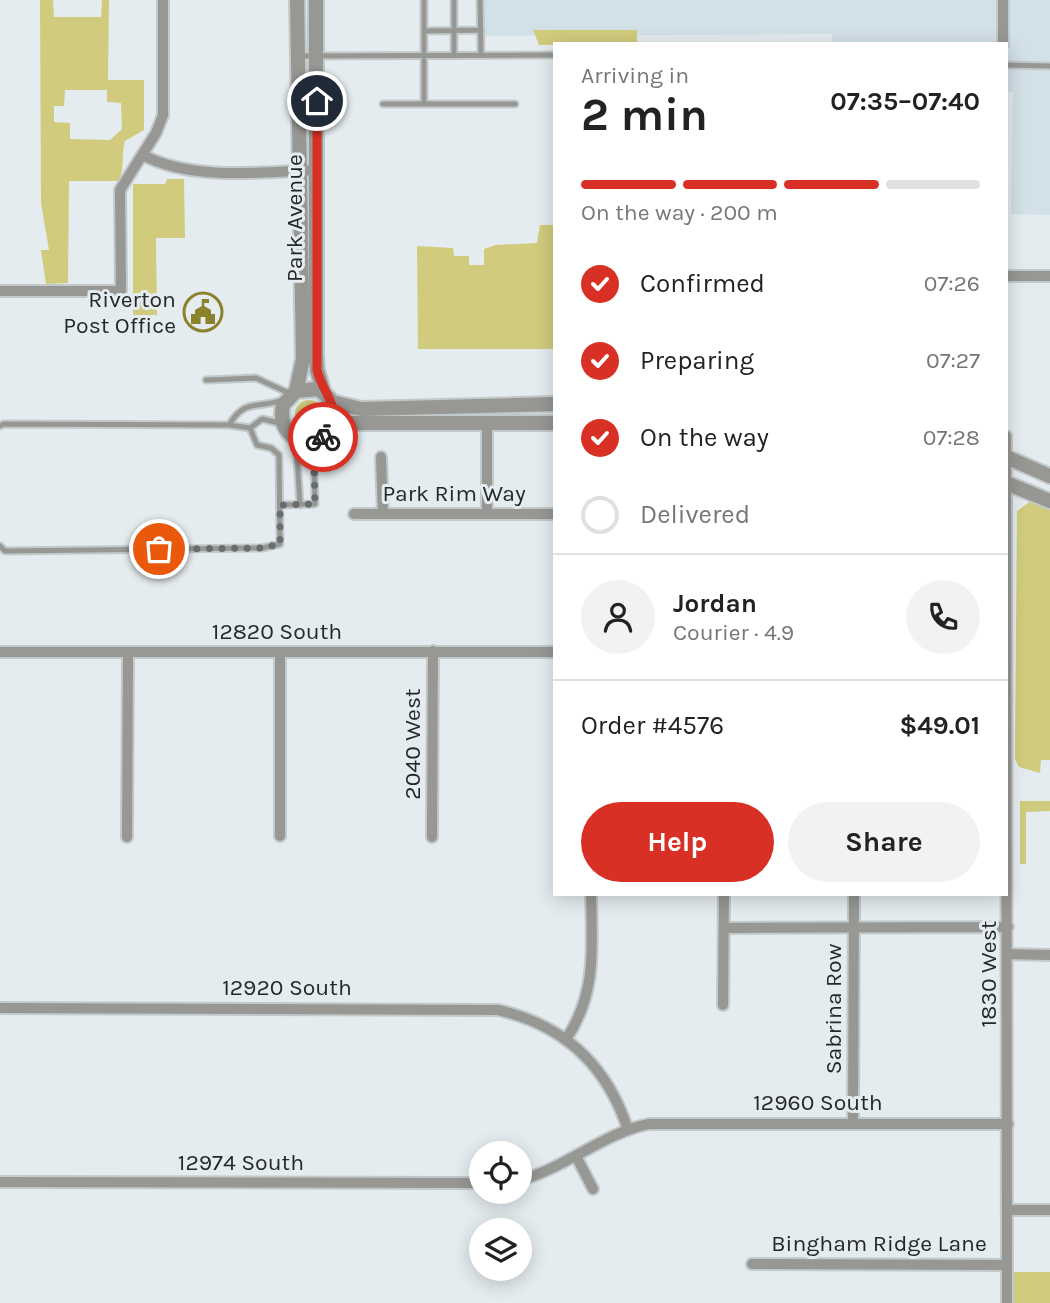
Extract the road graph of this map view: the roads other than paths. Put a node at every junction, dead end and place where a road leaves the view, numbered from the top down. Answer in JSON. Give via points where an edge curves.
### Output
{"nodes":[{"id":1,"x":163,"y":0,"type":"edge"},
{"id":2,"x":297,"y":0,"type":"edge"},
{"id":3,"x":316,"y":0,"type":"edge"},
{"id":4,"x":424,"y":0,"type":"edge"},
{"id":5,"x":454,"y":0,"type":"edge"},
{"id":6,"x":480,"y":0,"type":"edge"},
{"id":7,"x":1003,"y":0,"type":"edge"},
{"id":8,"x":424,"y":30,"type":"junction"},
{"id":9,"x":454,"y":30,"type":"junction"},
{"id":10,"x":481,"y":30,"type":"junction"},
{"id":11,"x":1003,"y":42,"type":"edge"},
{"id":12,"x":317,"y":55,"type":"junction"},
{"id":13,"x":423,"y":55,"type":"junction"},
{"id":14,"x":454,"y":55,"type":"junction"},
{"id":15,"x":481,"y":55,"type":"junction"},
{"id":16,"x":553,"y":55,"type":"edge"},
{"id":17,"x":298,"y":56,"type":"junction"},
{"id":18,"x":1008,"y":65,"type":"edge"},
{"id":19,"x":1050,"y":66,"type":"edge"},
{"id":20,"x":383,"y":104,"type":"dead end"},
{"id":21,"x":424,"y":104,"type":"junction"},
{"id":22,"x":514,"y":104,"type":"dead end"},
{"id":23,"x":143,"y":155,"type":"junction"},
{"id":24,"x":317,"y":170,"type":"junction"},
{"id":25,"x":300,"y":171,"type":"junction"},
{"id":26,"x":1008,"y":276,"type":"edge"},
{"id":27,"x":1050,"y":276,"type":"edge"},
{"id":28,"x":0,"y":290,"type":"edge"},
{"id":29,"x":206,"y":380,"type":"dead end"},
{"id":30,"x":291,"y":395,"type":"junction"},
{"id":31,"x":328,"y":398,"type":"junction"},
{"id":32,"x":553,"y":404,"type":"edge"},
{"id":33,"x":487,"y":422,"type":"junction"},
{"id":34,"x":553,"y":422,"type":"edge"},
{"id":35,"x":229,"y":425,"type":"junction"},
{"id":36,"x":0,"y":426,"type":"edge"},
{"id":37,"x":284,"y":426,"type":"junction"},
{"id":38,"x":332,"y":427,"type":"junction"},
{"id":39,"x":250,"y":428,"type":"junction"},
{"id":40,"x":295,"y":438,"type":"junction"},
{"id":41,"x":321,"y":439,"type":"junction"},
{"id":42,"x":381,"y":457,"type":"dead end"},
{"id":43,"x":1008,"y":458,"type":"edge"},
{"id":44,"x":1050,"y":476,"type":"edge"},
{"id":45,"x":1008,"y":483,"type":"edge"},
{"id":46,"x":1050,"y":501,"type":"edge"},
{"id":47,"x":280,"y":505,"type":"junction"},
{"id":48,"x":300,"y":505,"type":"junction"},
{"id":49,"x":354,"y":514,"type":"dead end"},
{"id":50,"x":383,"y":514,"type":"junction"},
{"id":51,"x":487,"y":514,"type":"junction"},
{"id":52,"x":553,"y":514,"type":"edge"},
{"id":53,"x":0,"y":546,"type":"edge"},
{"id":54,"x":433,"y":651,"type":"junction"},
{"id":55,"x":0,"y":652,"type":"edge"},
{"id":56,"x":128,"y":652,"type":"junction"},
{"id":57,"x":280,"y":652,"type":"junction"},
{"id":58,"x":553,"y":652,"type":"edge"},
{"id":59,"x":280,"y":836,"type":"dead end"},
{"id":60,"x":127,"y":837,"type":"dead end"},
{"id":61,"x":432,"y":837,"type":"dead end"},
{"id":62,"x":591,"y":896,"type":"edge"},
{"id":63,"x":724,"y":896,"type":"edge"},
{"id":64,"x":854,"y":896,"type":"edge"},
{"id":65,"x":1008,"y":896,"type":"edge"},
{"id":66,"x":854,"y":927,"type":"junction"},
{"id":67,"x":1008,"y":927,"type":"junction"},
{"id":68,"x":724,"y":928,"type":"junction"},
{"id":69,"x":1009,"y":954,"type":"junction"},
{"id":70,"x":1050,"y":955,"type":"edge"},
{"id":71,"x":723,"y":1005,"type":"dead end"},
{"id":72,"x":0,"y":1008,"type":"edge"},
{"id":73,"x":567,"y":1038,"type":"junction"},
{"id":74,"x":853,"y":1123,"type":"junction"},
{"id":75,"x":1008,"y":1124,"type":"junction"},
{"id":76,"x":628,"y":1130,"type":"junction"},
{"id":77,"x":576,"y":1156,"type":"junction"},
{"id":78,"x":532,"y":1175,"type":"edge"},
{"id":79,"x":0,"y":1182,"type":"edge"},
{"id":80,"x":469,"y":1183,"type":"edge"},
{"id":81,"x":593,"y":1189,"type":"dead end"},
{"id":82,"x":1008,"y":1210,"type":"junction"},
{"id":83,"x":1050,"y":1210,"type":"edge"},
{"id":84,"x":752,"y":1264,"type":"dead end"},
{"id":85,"x":1007,"y":1265,"type":"junction"},
{"id":86,"x":1007,"y":1303,"type":"edge"}],
"edges":[{"from":1,"to":23,"type":"street","via":[[163,115]]},
{"from":2,"to":17,"type":"street","name":"Park Avenue"},
{"from":3,"to":12,"type":"street","name":"Park Avenue"},
{"from":4,"to":8,"type":"lane"},
{"from":5,"to":9,"type":"lane"},
{"from":6,"to":10,"type":"lane"},
{"from":7,"to":11,"type":"street"},
{"from":8,"to":9,"type":"lane"},
{"from":8,"to":13,"type":"lane"},
{"from":9,"to":10,"type":"lane"},
{"from":9,"to":14,"type":"lane"},
{"from":10,"to":15,"type":"lane"},
{"from":12,"to":13,"type":"lane"},
{"from":12,"to":17,"type":"lane"},
{"from":12,"to":24,"type":"street","name":"Park Avenue"},
{"from":13,"to":14,"type":"lane"},
{"from":13,"to":21,"type":"lane"},
{"from":14,"to":15,"type":"lane"},
{"from":15,"to":16,"type":"lane"},
{"from":17,"to":25,"type":"street","name":"Park Avenue"},
{"from":18,"to":19,"type":"lane"},
{"from":20,"to":21,"type":"lane"},
{"from":21,"to":22,"type":"lane"},
{"from":23,"to":25,"type":"street","via":[[190,171]]},
{"from":23,"to":28,"type":"street","via":[[120,190],[121,291]]},
{"from":24,"to":25,"type":"street"},
{"from":24,"to":31,"type":"street","name":"Park Avenue","via":[[316,366]]},
{"from":25,"to":30,"type":"street","name":"Park Avenue","via":[[303,359]]},
{"from":26,"to":27,"type":"street"},
{"from":29,"to":30,"type":"lane","via":[[256,378]]},
{"from":30,"to":31,"type":"street","via":[[310,388]]},
{"from":30,"to":35,"type":"lane","via":[[247,406]]},
{"from":30,"to":37,"type":"street","name":"Park Avenue","via":[[282,412]]},
{"from":31,"to":32,"type":"street","via":[[361,409]]},
{"from":31,"to":38,"type":"street","name":"Park Avenue","via":[[335,410]]},
{"from":33,"to":34,"type":"street"},
{"from":33,"to":38,"type":"street","via":[[360,422]]},
{"from":33,"to":51,"type":"street"},
{"from":35,"to":36,"type":"lane"},
{"from":35,"to":39,"type":"lane"},
{"from":37,"to":39,"type":"lane","via":[[262,419]]},
{"from":37,"to":40,"type":"street"},
{"from":38,"to":41,"type":"street"},
{"from":39,"to":47,"type":"lane","via":[[257,445],[279,455]]},
{"from":40,"to":41,"type":"street"},
{"from":40,"to":48,"type":"lane"},
{"from":41,"to":48,"type":"lane","via":[[314,461],[315,504]]},
{"from":42,"to":50,"type":"street"},
{"from":43,"to":44,"type":"street"},
{"from":45,"to":46,"type":"street"},
{"from":47,"to":48,"type":"lane"},
{"from":47,"to":53,"type":"lane","via":[[280,544],[262,548],[5,551]]},
{"from":49,"to":50,"type":"street","name":"Park Rim Way"},
{"from":50,"to":51,"type":"street","name":"Park Rim Way"},
{"from":51,"to":52,"type":"street","name":"Park Rim Way"},
{"from":54,"to":57,"type":"street","name":"12820 South"},
{"from":54,"to":58,"type":"street","name":"12820 South"},
{"from":54,"to":61,"type":"street","name":"2040 West"},
{"from":55,"to":56,"type":"street","name":"12820 South"},
{"from":56,"to":57,"type":"street","name":"12820 South"},
{"from":56,"to":60,"type":"street"},
{"from":57,"to":59,"type":"street"},
{"from":62,"to":73,"type":"street","via":[[590,988]]},
{"from":63,"to":68,"type":"street"},
{"from":64,"to":66,"type":"street","name":"Sabrina Row"},
{"from":65,"to":67,"type":"street","name":"1830 West"},
{"from":66,"to":67,"type":"street"},
{"from":66,"to":68,"type":"street"},
{"from":66,"to":74,"type":"street","name":"Sabrina Row"},
{"from":67,"to":69,"type":"street","name":"1830 West"},
{"from":68,"to":71,"type":"street"},
{"from":69,"to":70,"type":"street"},
{"from":69,"to":75,"type":"street","name":"1830 West"},
{"from":72,"to":73,"type":"street","name":"12920 South","via":[[480,1008],[517,1014]]},
{"from":73,"to":76,"type":"street","name":"12920 South","via":[[610,1085]]},
{"from":74,"to":75,"type":"street","name":"12960 South"},
{"from":74,"to":76,"type":"street","name":"12960 South","via":[[670,1123]]},
{"from":75,"to":82,"type":"street","name":"1830 West"},
{"from":76,"to":77,"type":"street"},
{"from":77,"to":78,"type":"street"},
{"from":77,"to":81,"type":"street"},
{"from":79,"to":80,"type":"street","name":"12974 South"},
{"from":82,"to":83,"type":"street"},
{"from":82,"to":85,"type":"street","name":"1830 West"},
{"from":84,"to":85,"type":"street","name":"Bingham Ridge Lane"},
{"from":85,"to":86,"type":"street","name":"1830 West"}]}
